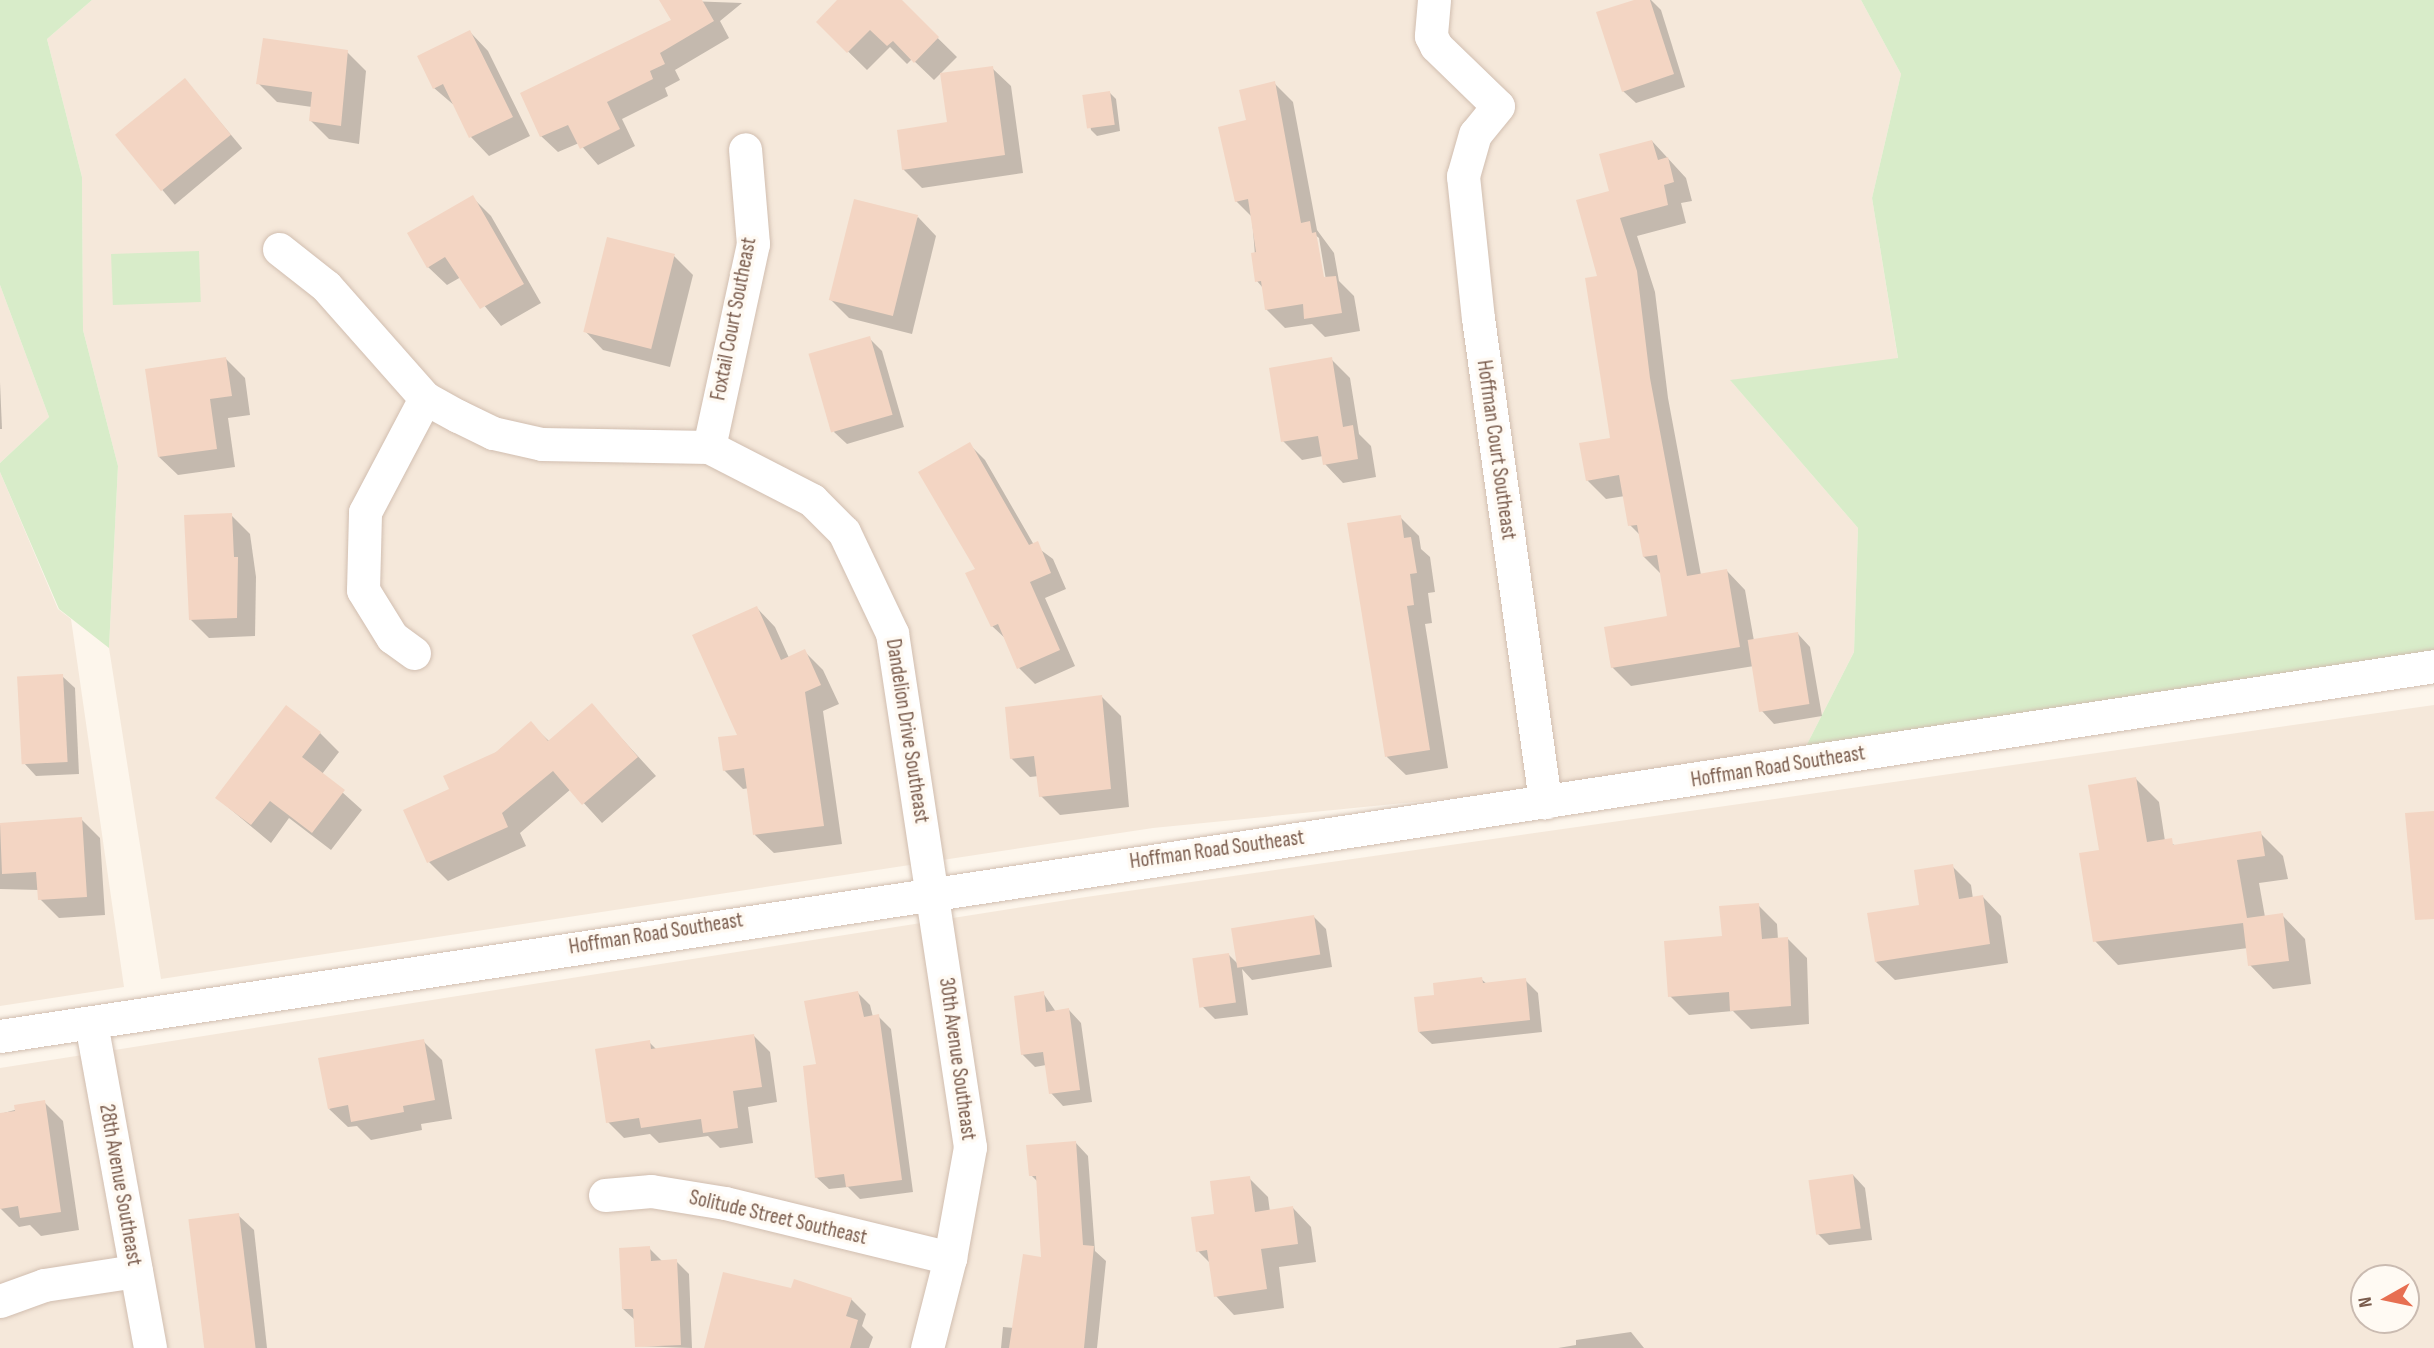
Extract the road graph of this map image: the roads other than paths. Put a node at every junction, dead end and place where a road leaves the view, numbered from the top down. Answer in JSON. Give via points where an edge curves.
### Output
{"nodes":[{"id":1,"x":1434,"y":0,"type":"edge"},
{"id":2,"x":745,"y":149,"type":"dead end"},
{"id":3,"x":279,"y":249,"type":"dead end"},
{"id":4,"x":425,"y":398,"type":"junction"},
{"id":5,"x":709,"y":447,"type":"junction"},
{"id":6,"x":414,"y":653,"type":"dead end"},
{"id":7,"x":2434,"y":666,"type":"edge"},
{"id":8,"x":1545,"y":802,"type":"junction"},
{"id":9,"x":933,"y":891,"type":"junction"},
{"id":10,"x":91,"y":1023,"type":"junction"},
{"id":11,"x":0,"y":1036,"type":"edge"},
{"id":12,"x":605,"y":1195,"type":"dead end"},
{"id":13,"x":950,"y":1258,"type":"junction"},
{"id":14,"x":136,"y":1271,"type":"junction"},
{"id":15,"x":0,"y":1301,"type":"edge"},
{"id":16,"x":150,"y":1348,"type":"edge"},
{"id":17,"x":927,"y":1348,"type":"edge"}],
"edges":[{"from":1,"to":8,"type":"street","name":"Hoffman Court Southeast","via":[[1431,36],[1436,46],[1498,106],[1475,134],[1463,176],[1478,318]]},
{"from":2,"to":5,"type":"street","name":"Foxtail Court Southeast","via":[[753,244]]},
{"from":3,"to":4,"type":"street","name":"Dandelion Drive Southeast","via":[[326,286]]},
{"from":4,"to":5,"type":"street","name":"Dandelion Drive Southeast","via":[[494,433],[542,444]]},
{"from":4,"to":6,"type":"street","via":[[365,512],[363,590],[392,636]]},
{"from":5,"to":9,"type":"street","name":"Dandelion Drive Southeast","via":[[812,499],[844,532],[864,567],[892,633]]},
{"from":7,"to":8,"type":"street","name":"Hoffman Road Southeast"},
{"from":8,"to":9,"type":"street","name":"Hoffman Road Southeast"},
{"from":9,"to":10,"type":"street","name":"Hoffman Road Southeast"},
{"from":9,"to":13,"type":"street","name":"30th Avenue Southeast","via":[[970,1147]]},
{"from":10,"to":11,"type":"street","name":"Hoffman Road Southeast"},
{"from":10,"to":14,"type":"street","name":"28th Avenue Southeast"},
{"from":12,"to":13,"type":"street","name":"Solitude Street Southeast","via":[[650,1191],[724,1203]]},
{"from":13,"to":17,"type":"street","name":"30th Avenue Southeast"},
{"from":14,"to":15,"type":"street","via":[[44,1284]]},
{"from":14,"to":16,"type":"street","name":"28th Avenue Southeast"}]}
